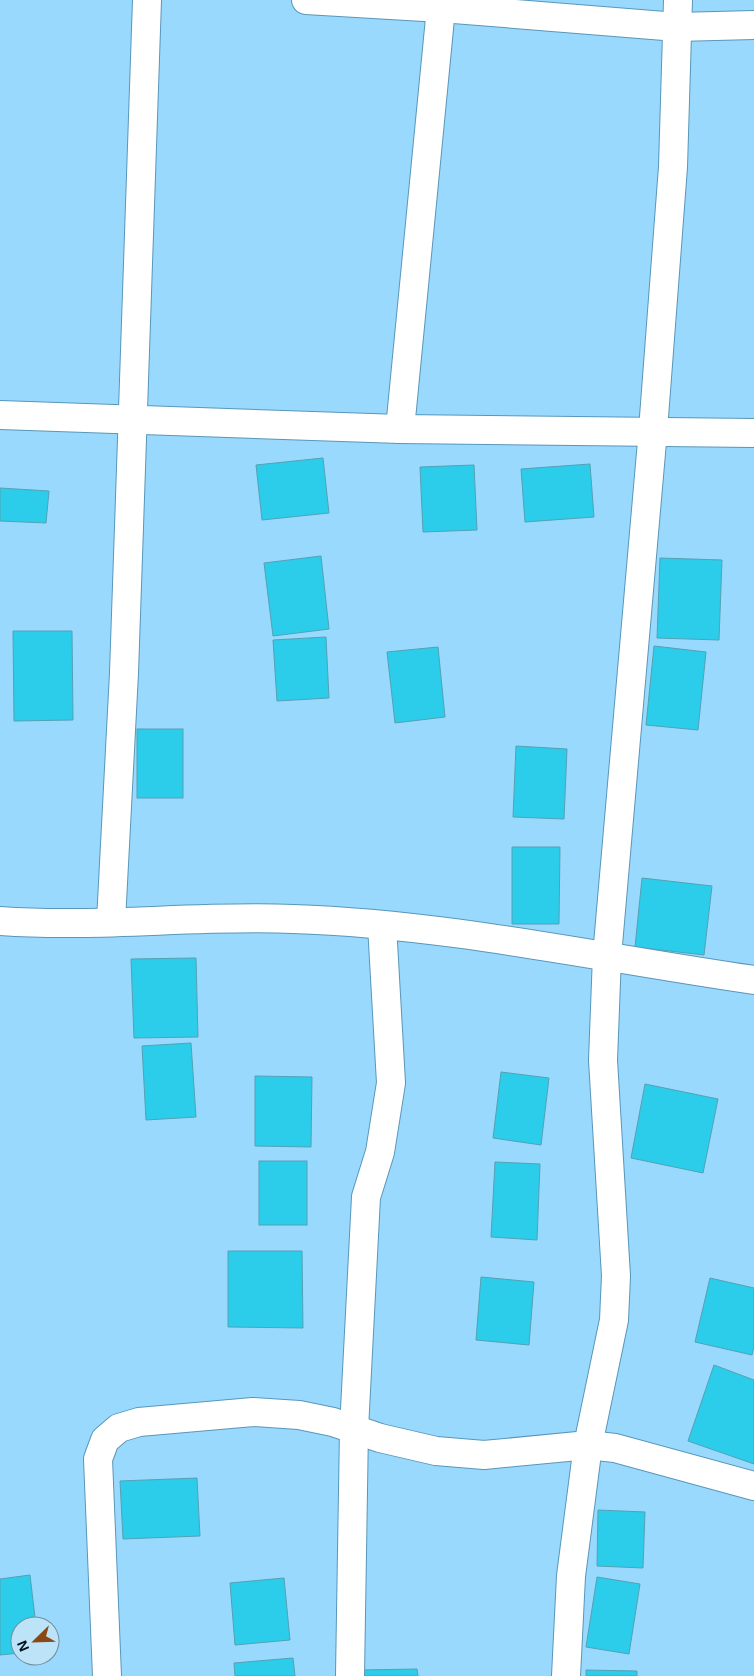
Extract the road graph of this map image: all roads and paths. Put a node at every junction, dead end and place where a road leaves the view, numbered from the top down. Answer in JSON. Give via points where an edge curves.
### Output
{"nodes":[{"id":1,"x":147,"y":0,"type":"edge"},
{"id":2,"x":306,"y":0,"type":"edge"},
{"id":3,"x":678,"y":0,"type":"edge"},
{"id":4,"x":405,"y":3,"type":"edge"},
{"id":5,"x":441,"y":8,"type":"junction"},
{"id":6,"x":754,"y":25,"type":"edge"},
{"id":7,"x":677,"y":27,"type":"junction"},
{"id":8,"x":0,"y":415,"type":"edge"},
{"id":9,"x":132,"y":418,"type":"junction"},
{"id":10,"x":400,"y":429,"type":"junction"},
{"id":11,"x":653,"y":430,"type":"junction"},
{"id":12,"x":754,"y":432,"type":"edge"},
{"id":13,"x":0,"y":921,"type":"edge"},
{"id":14,"x":111,"y":921,"type":"junction"},
{"id":15,"x":382,"y":925,"type":"junction"},
{"id":16,"x":607,"y":956,"type":"junction"},
{"id":17,"x":754,"y":980,"type":"edge"},
{"id":18,"x":354,"y":1428,"type":"junction"},
{"id":19,"x":588,"y":1445,"type":"junction"},
{"id":20,"x":754,"y":1486,"type":"edge"},
{"id":21,"x":107,"y":1676,"type":"edge"},
{"id":22,"x":350,"y":1676,"type":"edge"},
{"id":23,"x":566,"y":1676,"type":"edge"}],
"edges":[{"from":1,"to":9,"type":"street"},
{"from":2,"to":4,"type":"street"},
{"from":3,"to":7,"type":"street"},
{"from":4,"to":5,"type":"street"},
{"from":5,"to":7,"type":"street"},
{"from":5,"to":10,"type":"street"},
{"from":6,"to":7,"type":"street"},
{"from":7,"to":11,"type":"street","via":[[672,167]]},
{"from":8,"to":9,"type":"street"},
{"from":9,"to":10,"type":"street"},
{"from":9,"to":14,"type":"street","via":[[124,673]]},
{"from":10,"to":11,"type":"street"},
{"from":11,"to":12,"type":"street"},
{"from":11,"to":16,"type":"street"},
{"from":13,"to":14,"type":"street"},
{"from":14,"to":15,"type":"street","via":[[293,919]]},
{"from":15,"to":16,"type":"street"},
{"from":15,"to":18,"type":"street","via":[[392,1083],[380,1152],[366,1197]]},
{"from":16,"to":17,"type":"street"},
{"from":16,"to":19,"type":"street","via":[[603,1060],[616,1276],[614,1320]]},
{"from":18,"to":19,"type":"street","via":[[380,1438],[436,1451],[484,1456]]},
{"from":18,"to":21,"type":"street","via":[[299,1415],[253,1412],[139,1422],[119,1428],[105,1440],[98,1459],[97,1481]]},
{"from":18,"to":22,"type":"street"},
{"from":19,"to":20,"type":"street","via":[[615,1448]]},
{"from":19,"to":23,"type":"street","via":[[571,1576]]}]}
